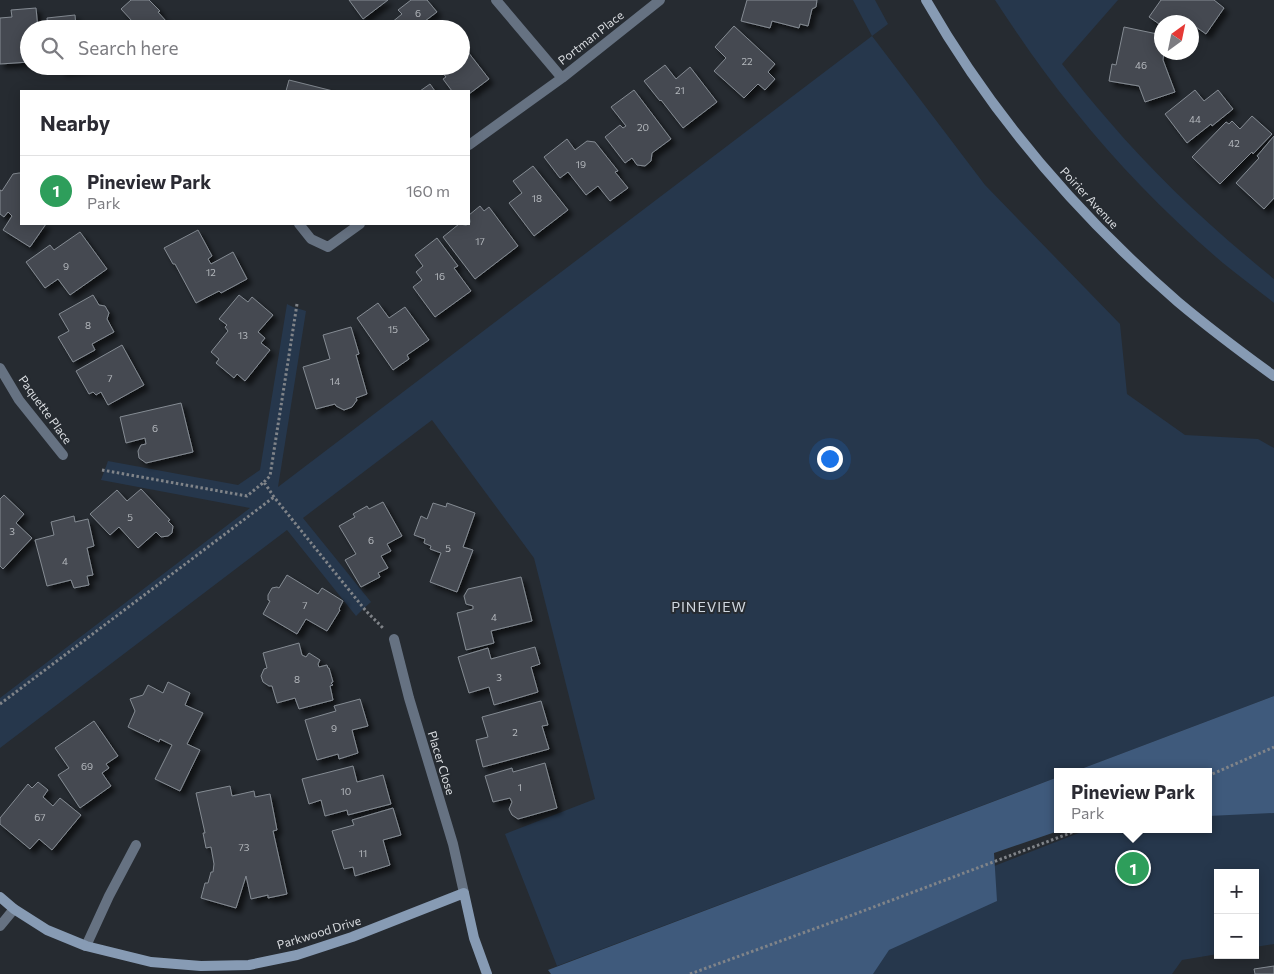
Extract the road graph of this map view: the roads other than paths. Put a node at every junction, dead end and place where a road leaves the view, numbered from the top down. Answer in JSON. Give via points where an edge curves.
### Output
{"nodes":[{"id":1,"x":496,"y":0,"type":"edge"},
{"id":2,"x":660,"y":0,"type":"edge"},
{"id":3,"x":926,"y":0,"type":"edge"},
{"id":4,"x":562,"y":78,"type":"junction"},
{"id":5,"x":470,"y":144,"type":"edge"},
{"id":6,"x":300,"y":225,"type":"edge"},
{"id":7,"x":359,"y":225,"type":"edge"},
{"id":8,"x":0,"y":368,"type":"edge"},
{"id":9,"x":1274,"y":376,"type":"edge"},
{"id":10,"x":3,"y":381,"type":"edge"},
{"id":11,"x":63,"y":455,"type":"dead end"},
{"id":12,"x":394,"y":639,"type":"road end"},
{"id":13,"x":136,"y":845,"type":"dead end"},
{"id":14,"x":464,"y":893,"type":"junction"},
{"id":15,"x":0,"y":897,"type":"edge"},
{"id":16,"x":14,"y":909,"type":"junction"},
{"id":17,"x":0,"y":926,"type":"edge"},
{"id":18,"x":86,"y":946,"type":"junction"},
{"id":19,"x":487,"y":974,"type":"edge"}],
"edges":[{"from":1,"to":4,"type":"street","name":"Portman Place"},
{"from":2,"to":4,"type":"street","name":"Portman Place"},
{"from":3,"to":9,"type":"street","name":"Poirier Avenue","via":[[1010,125],[1090,218],[1178,302]]},
{"from":4,"to":5,"type":"street","name":"Portman Place"},
{"from":6,"to":7,"type":"street","via":[[311,239],[328,247]]},
{"from":8,"to":10,"type":"street","name":"Paquette Place"},
{"from":10,"to":11,"type":"street","name":"Paquette Place"},
{"from":12,"to":14,"type":"street","name":"Placer Close"},
{"from":13,"to":18,"type":"street"},
{"from":14,"to":18,"type":"street","name":"Parkwood Drive","via":[[352,937],[297,955],[249,965],[151,962]]},
{"from":14,"to":19,"type":"street","via":[[474,938]]},
{"from":15,"to":16,"type":"street","name":"Parkwood Drive"},
{"from":16,"to":17,"type":"street"},
{"from":16,"to":18,"type":"street","name":"Parkwood Drive","via":[[47,930]]}]}
